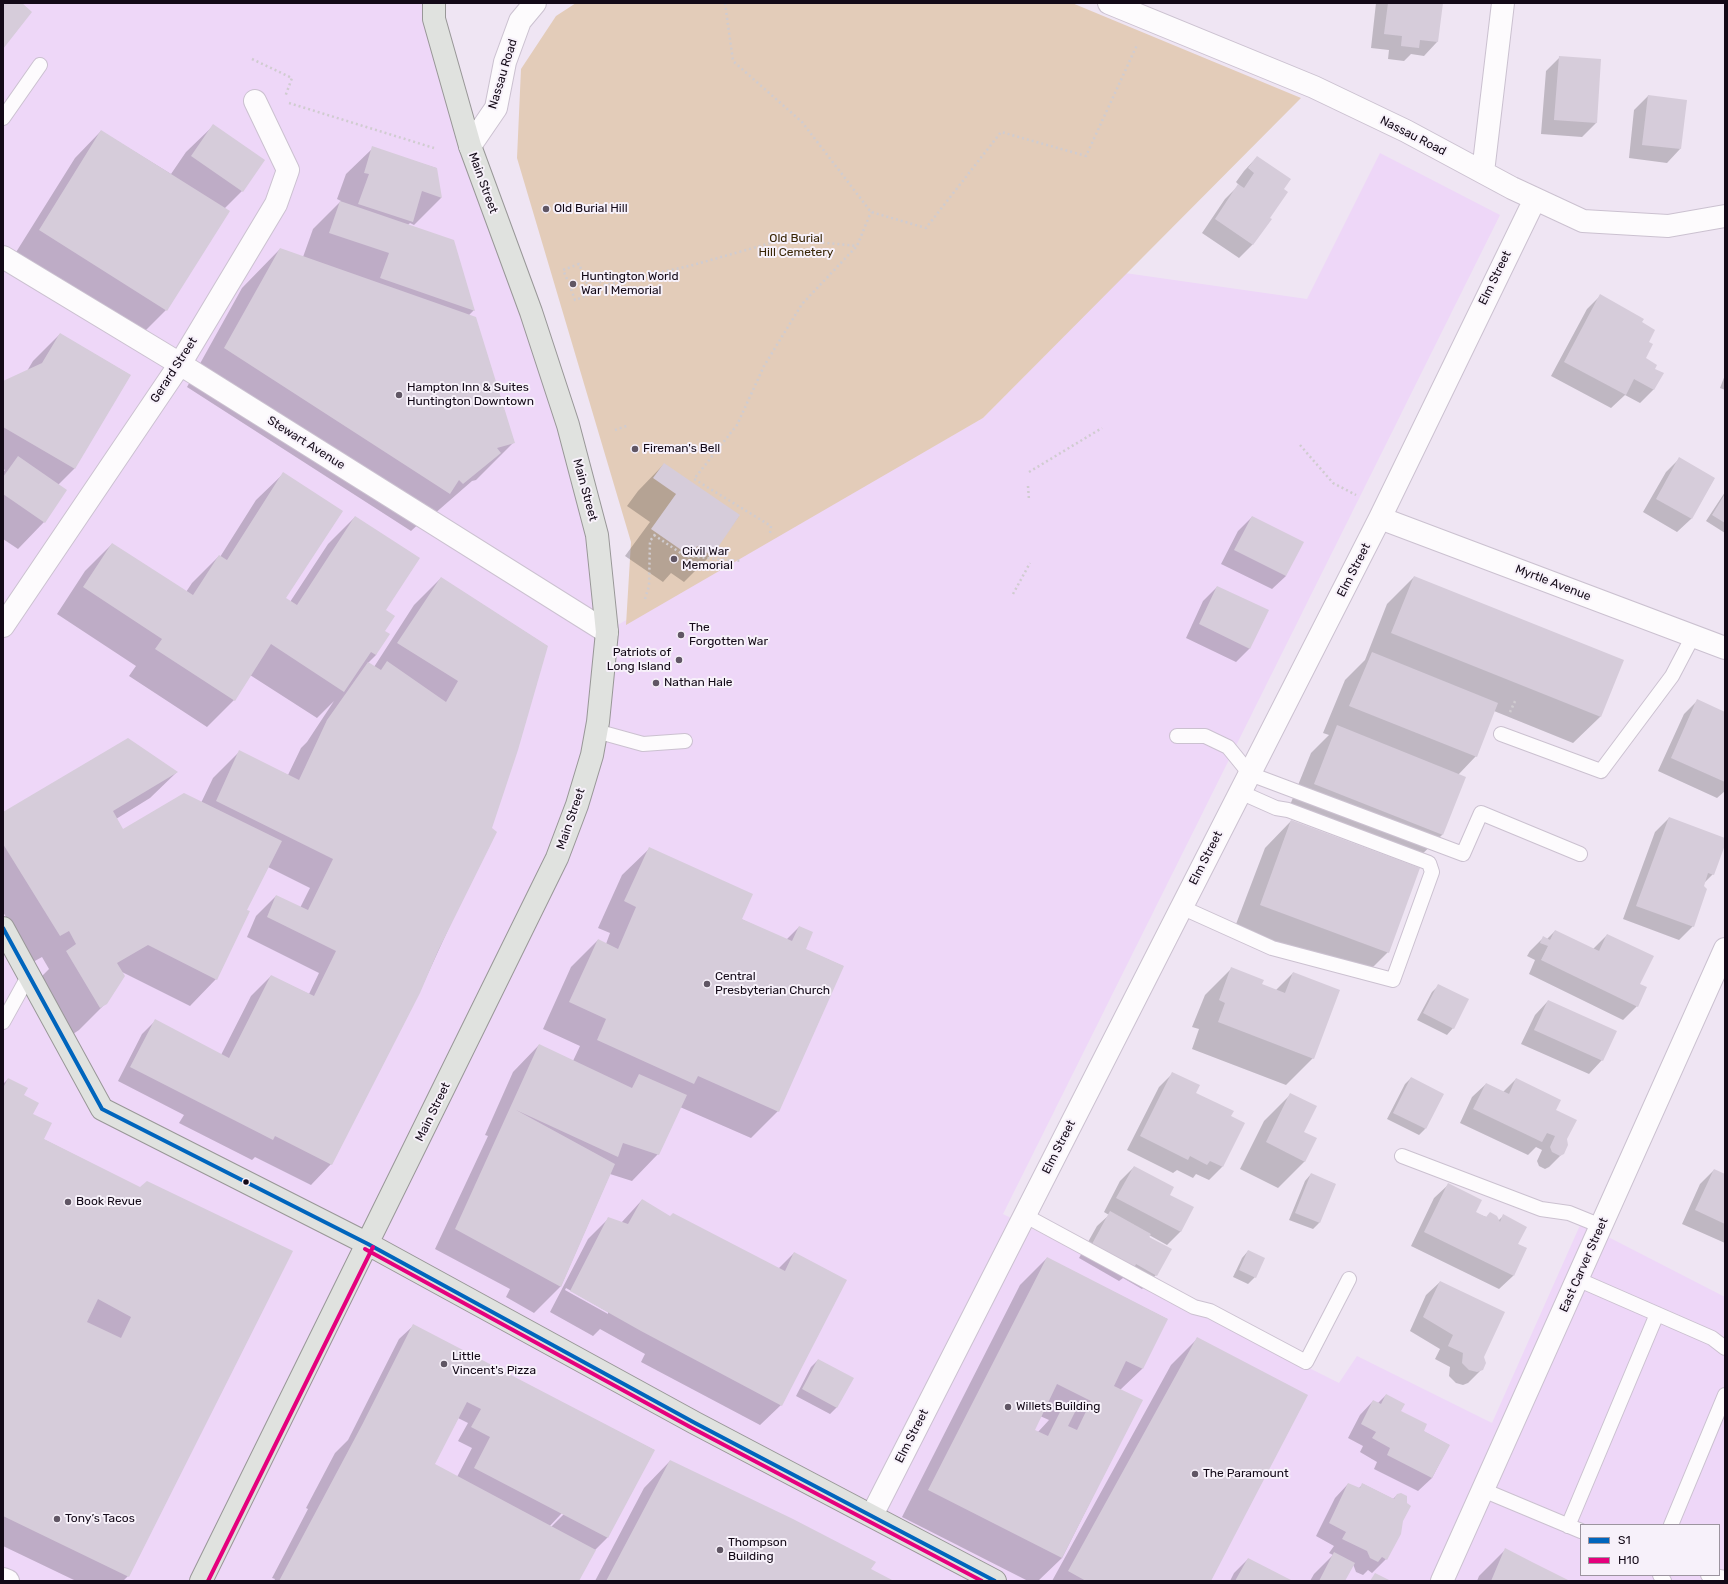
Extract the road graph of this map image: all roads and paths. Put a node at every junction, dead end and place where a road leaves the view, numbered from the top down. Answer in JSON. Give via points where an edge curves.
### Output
{"nodes":[{"id":1,"x":434,"y":3,"type":"edge"},
{"id":2,"x":535,"y":3,"type":"edge"},
{"id":3,"x":725,"y":3,"type":"edge"},
{"id":4,"x":1109,"y":3,"type":"edge"},
{"id":5,"x":1503,"y":3,"type":"edge"},
{"id":6,"x":1134,"y":51,"type":"dead end"},
{"id":7,"x":252,"y":59,"type":"dead end"},
{"id":8,"x":40,"y":65,"type":"dead end"},
{"id":9,"x":255,"y":101,"type":"dead end"},
{"id":10,"x":3,"y":118,"type":"edge"},
{"id":11,"x":470,"y":146,"type":"junction"},
{"id":12,"x":434,"y":148,"type":"dead end"},
{"id":13,"x":1482,"y":172,"type":"junction"},
{"id":14,"x":1535,"y":199,"type":"junction"},
{"id":15,"x":871,"y":212,"type":"junction"},
{"id":16,"x":1725,"y":216,"type":"edge"},
{"id":17,"x":857,"y":246,"type":"junction"},
{"id":18,"x":3,"y":257,"type":"edge"},
{"id":19,"x":585,"y":279,"type":"junction"},
{"id":20,"x":567,"y":280,"type":"dead end"},
{"id":21,"x":571,"y":289,"type":"dead end"},
{"id":22,"x":180,"y":364,"type":"junction"},
{"id":23,"x":629,"y":425,"type":"dead end"},
{"id":24,"x":1102,"y":428,"type":"dead end"},
{"id":25,"x":615,"y":430,"type":"dead end"},
{"id":26,"x":1300,"y":445,"type":"dead end"},
{"id":27,"x":1029,"y":472,"type":"dead end"},
{"id":28,"x":1028,"y":486,"type":"dead end"},
{"id":29,"x":1356,"y":495,"type":"dead end"},
{"id":30,"x":1029,"y":500,"type":"dead end"},
{"id":31,"x":1380,"y":518,"type":"junction"},
{"id":32,"x":770,"y":533,"type":"dead end"},
{"id":33,"x":742,"y":561,"type":"dead end"},
{"id":34,"x":1030,"y":563,"type":"dead end"},
{"id":35,"x":1013,"y":594,"type":"dead end"},
{"id":36,"x":645,"y":599,"type":"dead end"},
{"id":37,"x":3,"y":626,"type":"edge"},
{"id":38,"x":607,"y":632,"type":"junction"},
{"id":39,"x":1693,"y":636,"type":"junction"},
{"id":40,"x":1725,"y":648,"type":"edge"},
{"id":41,"x":596,"y":731,"type":"junction"},
{"id":42,"x":1501,"y":734,"type":"dead end"},
{"id":43,"x":1177,"y":736,"type":"dead end"},
{"id":44,"x":685,"y":741,"type":"dead end"},
{"id":45,"x":1245,"y":783,"type":"junction"},
{"id":46,"x":1580,"y":854,"type":"dead end"},
{"id":47,"x":1181,"y":907,"type":"junction"},
{"id":48,"x":3,"y":928,"type":"edge"},
{"id":49,"x":1725,"y":950,"type":"edge"},
{"id":50,"x":29,"y":975,"type":"junction"},
{"id":51,"x":3,"y":1022,"type":"edge"},
{"id":52,"x":1402,"y":1156,"type":"dead end"},
{"id":53,"x":1024,"y":1215,"type":"junction"},
{"id":54,"x":1601,"y":1226,"type":"junction"},
{"id":55,"x":368,"y":1244,"type":"junction"},
{"id":56,"x":1349,"y":1279,"type":"dead end"},
{"id":57,"x":1577,"y":1279,"type":"junction"},
{"id":58,"x":1657,"y":1314,"type":"junction"},
{"id":59,"x":1725,"y":1348,"type":"edge"},
{"id":60,"x":1725,"y":1395,"type":"edge"},
{"id":61,"x":1483,"y":1490,"type":"junction"},
{"id":62,"x":872,"y":1515,"type":"junction"},
{"id":63,"x":1671,"y":1524,"type":"edge"},
{"id":64,"x":1574,"y":1528,"type":"edge"},
{"id":65,"x":1714,"y":1576,"type":"edge"},
{"id":66,"x":1725,"y":1578,"type":"edge"},
{"id":67,"x":3,"y":1579,"type":"edge"},
{"id":68,"x":8,"y":1581,"type":"edge"},
{"id":69,"x":201,"y":1581,"type":"edge"},
{"id":70,"x":995,"y":1581,"type":"edge"},
{"id":71,"x":1442,"y":1581,"type":"edge"}],
"edges":[{"from":1,"to":11,"type":"main road","name":"Main Street","via":[[434,18]]},
{"from":2,"to":11,"type":"street","name":"Nassau Road","via":[[520,21],[505,62],[496,108]]},
{"from":3,"to":15,"type":"path","via":[[733,61],[802,122]]},
{"from":4,"to":13,"type":"street","name":"Nassau Road","via":[[1314,87]]},
{"from":5,"to":13,"type":"street"},
{"from":6,"to":15,"type":"path","via":[[1086,156],[1001,132],[926,228]]},
{"from":7,"to":12,"type":"path","via":[[292,78],[283,102]]},
{"from":8,"to":10,"type":"lane"},
{"from":9,"to":22,"type":"street","name":"Gerard Street","via":[[288,170],[276,204]]},
{"from":11,"to":38,"type":"main road","name":"Main Street","via":[[531,312],[568,425],[597,535]]},
{"from":13,"to":14,"type":"street","name":"Nassau Road"},
{"from":14,"to":16,"type":"street","name":"Nassau Road","via":[[1583,221],[1668,226]]},
{"from":14,"to":31,"type":"street","name":"Elm Street"},
{"from":15,"to":17,"type":"path"},
{"from":17,"to":19,"type":"path","via":[[785,239],[693,265],[606,285],[592,276]]},
{"from":17,"to":32,"type":"path","via":[[802,304],[764,366],[737,425],[694,479],[771,526]]},
{"from":18,"to":22,"type":"street","name":"Stewart Avenue"},
{"from":19,"to":20,"type":"path","via":[[579,264],[563,270]]},
{"from":19,"to":21,"type":"path","via":[[591,294],[575,300]]},
{"from":22,"to":37,"type":"street","name":"Gerard Street"},
{"from":22,"to":38,"type":"street","name":"Stewart Avenue"},
{"from":23,"to":25,"type":"path"},
{"from":24,"to":27,"type":"path"},
{"from":26,"to":29,"type":"path","via":[[1333,482]]},
{"from":28,"to":30,"type":"path"},
{"from":31,"to":39,"type":"street","name":"Myrtle Avenue"},
{"from":31,"to":45,"type":"street","name":"Elm Street"},
{"from":33,"to":36,"type":"path","via":[[685,556],[655,534],[650,541],[650,586]]},
{"from":34,"to":35,"type":"path"},
{"from":38,"to":41,"type":"main road","name":"Main Street"},
{"from":39,"to":40,"type":"street","name":"Myrtle Avenue"},
{"from":39,"to":42,"type":"lane","via":[[1672,676],[1601,772]]},
{"from":41,"to":44,"type":"lane","via":[[643,744]]},
{"from":41,"to":55,"type":"main road","name":"Main Street","via":[[592,755],[577,806],[558,858]]},
{"from":43,"to":45,"type":"lane","via":[[1205,736],[1228,747]]},
{"from":45,"to":46,"type":"lane","via":[[1463,854],[1481,813]]},
{"from":45,"to":47,"type":"street","name":"Elm Street"},
{"from":45,"to":47,"type":"lane","via":[[1276,808],[1288,810],[1429,863],[1432,872],[1393,980],[1272,948]]},
{"from":47,"to":53,"type":"street","name":"Elm Street"},
{"from":48,"to":50,"type":"main road"},
{"from":49,"to":54,"type":"street","name":"East Carver Street"},
{"from":50,"to":51,"type":"lane"},
{"from":50,"to":55,"type":"main road","via":[[102,1109]]},
{"from":52,"to":54,"type":"lane","via":[[1541,1209],[1569,1212]]},
{"from":53,"to":56,"type":"lane","via":[[1194,1307],[1210,1311],[1306,1362]]},
{"from":53,"to":62,"type":"street","name":"Elm Street"},
{"from":54,"to":57,"type":"street","name":"East Carver Street"},
{"from":55,"to":62,"type":"main road","via":[[695,1423]]},
{"from":55,"to":69,"type":"main road","name":"Main Street"},
{"from":57,"to":58,"type":"lane"},
{"from":57,"to":61,"type":"street","name":"East Carver Street"},
{"from":58,"to":59,"type":"lane","via":[[1712,1338]]},
{"from":58,"to":64,"type":"lane"},
{"from":60,"to":63,"type":"lane"},
{"from":61,"to":64,"type":"lane"},
{"from":61,"to":71,"type":"street","name":"East Carver Street"},
{"from":62,"to":70,"type":"main road"},
{"from":65,"to":66,"type":"lane"},
{"from":67,"to":68,"type":"street"}]}
